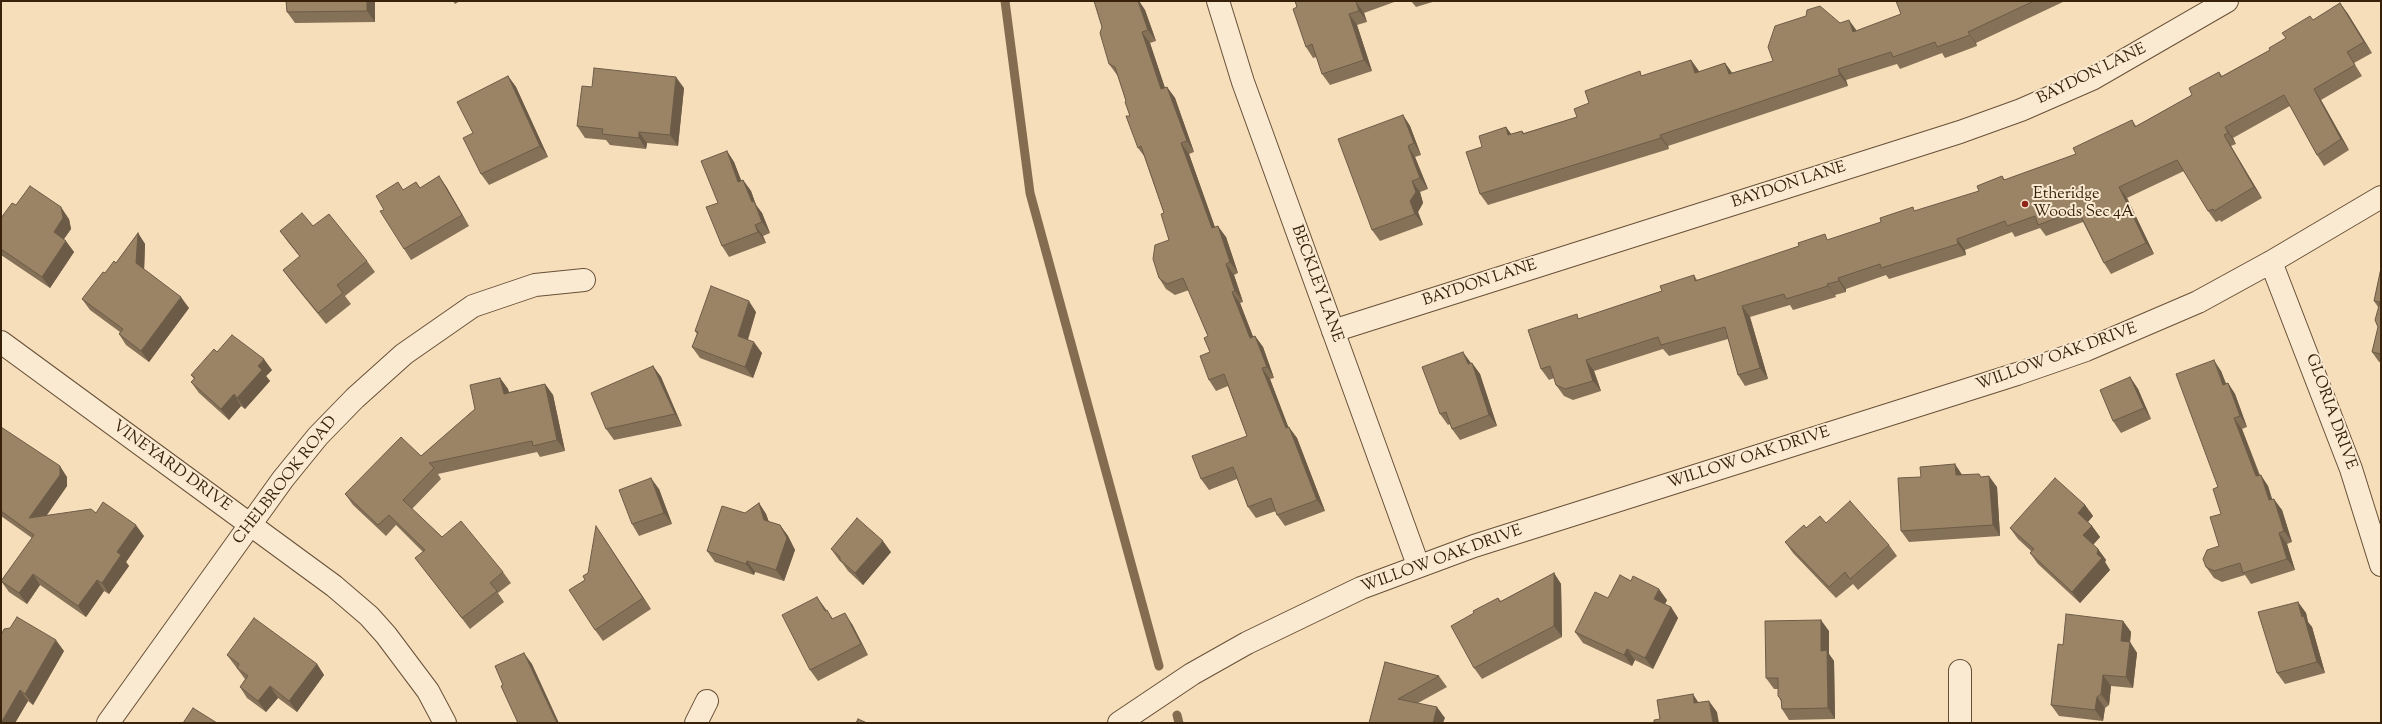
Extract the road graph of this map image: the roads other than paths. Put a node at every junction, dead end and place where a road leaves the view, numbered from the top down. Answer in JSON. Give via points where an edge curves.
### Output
{"nodes":[{"id":1,"x":1218,"y":1,"type":"edge"},
{"id":2,"x":2227,"y":1,"type":"edge"},
{"id":3,"x":2381,"y":197,"type":"edge"},
{"id":4,"x":2271,"y":262,"type":"junction"},
{"id":5,"x":584,"y":280,"type":"dead end"},
{"id":6,"x":1333,"y":331,"type":"junction"},
{"id":7,"x":1,"y":342,"type":"edge"},
{"id":8,"x":250,"y":524,"type":"junction"},
{"id":9,"x":1418,"y":565,"type":"junction"},
{"id":10,"x":2381,"y":565,"type":"edge"},
{"id":11,"x":1960,"y":671,"type":"dead end"},
{"id":12,"x":707,"y":701,"type":"dead end"},
{"id":13,"x":108,"y":723,"type":"edge"},
{"id":14,"x":445,"y":723,"type":"edge"},
{"id":15,"x":696,"y":723,"type":"edge"},
{"id":16,"x":1119,"y":723,"type":"edge"},
{"id":17,"x":1960,"y":723,"type":"edge"}],
"edges":[{"from":1,"to":6,"type":"street","name":"BECKLEY LANE","via":[[1243,82]]},
{"from":2,"to":6,"type":"street","name":"BAYDON LANE","via":[[2092,79],[2021,110],[1960,132]]},
{"from":3,"to":4,"type":"street","name":"WILLOW OAK DRIVE"},
{"from":4,"to":9,"type":"street","name":"WILLOW OAK DRIVE","via":[[2198,302],[2086,350]]},
{"from":4,"to":10,"type":"street","name":"GLORIA DRIVE","via":[[2351,469]]},
{"from":5,"to":8,"type":"street","name":"CHELBROOK ROAD","via":[[535,285],[490,299],[473,306],[404,354],[318,436]]},
{"from":6,"to":9,"type":"street","name":"BECKLEY LANE"},
{"from":7,"to":8,"type":"street","name":"VINEYARD DRIVE"},
{"from":8,"to":13,"type":"street","name":"CHELBROOK ROAD"},
{"from":8,"to":14,"type":"street","name":"VINEYARD DRIVE","via":[[334,586],[369,616],[428,691]]},
{"from":9,"to":16,"type":"street","name":"WILLOW OAK DRIVE","via":[[1360,588],[1247,643],[1192,674]]},
{"from":11,"to":17,"type":"street"},
{"from":12,"to":15,"type":"street"}]}
